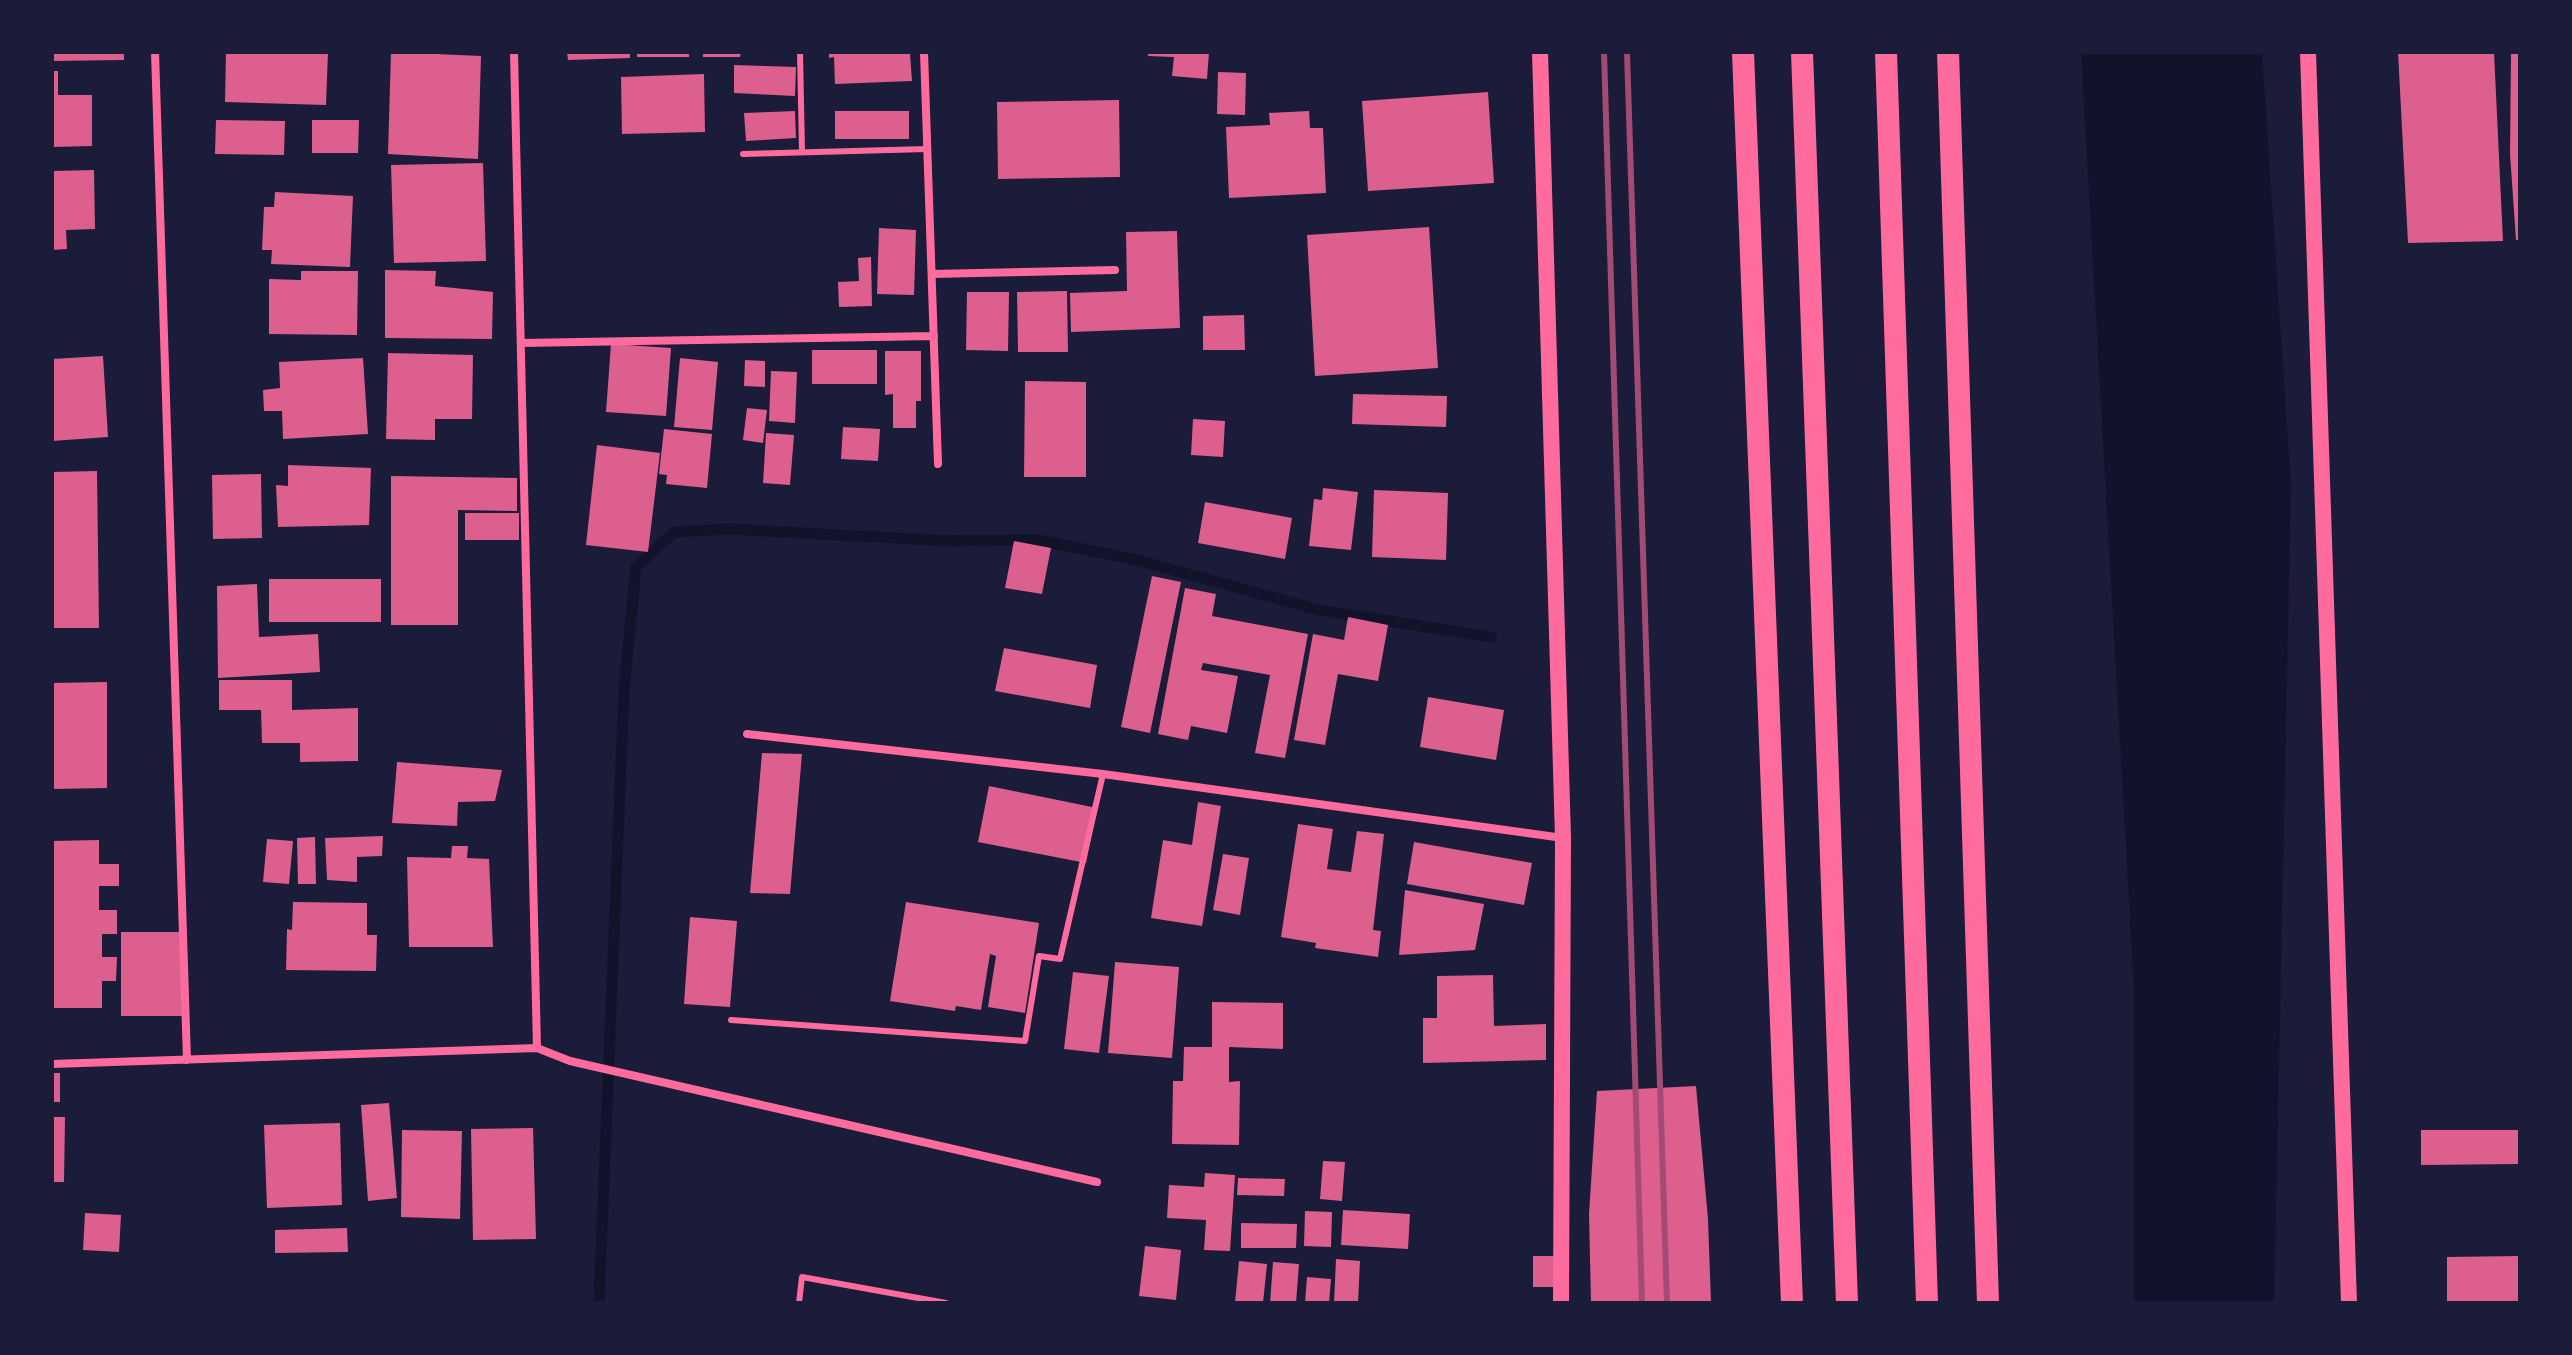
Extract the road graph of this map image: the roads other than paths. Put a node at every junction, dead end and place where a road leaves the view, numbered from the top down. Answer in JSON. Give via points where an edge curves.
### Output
{"nodes":[{"id":1,"x":155,"y":52,"type":"edge"},
{"id":2,"x":514,"y":52,"type":"edge"},
{"id":3,"x":800,"y":52,"type":"edge"},
{"id":4,"x":924,"y":52,"type":"edge"},
{"id":5,"x":1540,"y":52,"type":"edge"},
{"id":6,"x":1743,"y":52,"type":"edge"},
{"id":7,"x":1802,"y":52,"type":"edge"},
{"id":8,"x":1886,"y":52,"type":"edge"},
{"id":9,"x":1948,"y":52,"type":"edge"},
{"id":10,"x":2308,"y":52,"type":"edge"},
{"id":11,"x":927,"y":149,"type":"junction"},
{"id":12,"x":802,"y":152,"type":"junction"},
{"id":13,"x":743,"y":154,"type":"dead end"},
{"id":14,"x":1115,"y":270,"type":"dead end"},
{"id":15,"x":932,"y":274,"type":"junction"},
{"id":16,"x":934,"y":336,"type":"junction"},
{"id":17,"x":521,"y":343,"type":"junction"},
{"id":18,"x":938,"y":464,"type":"dead end"},
{"id":19,"x":747,"y":734,"type":"dead end"},
{"id":20,"x":1103,"y":774,"type":"junction"},
{"id":21,"x":1563,"y":838,"type":"junction"},
{"id":22,"x":731,"y":1020,"type":"dead end"},
{"id":23,"x":537,"y":1048,"type":"junction"},
{"id":24,"x":187,"y":1060,"type":"junction"},
{"id":25,"x":52,"y":1064,"type":"edge"},
{"id":26,"x":1097,"y":1182,"type":"dead end"},
{"id":27,"x":799,"y":1303,"type":"edge"},
{"id":28,"x":946,"y":1303,"type":"edge"},
{"id":29,"x":1561,"y":1303,"type":"edge"},
{"id":30,"x":1792,"y":1303,"type":"edge"},
{"id":31,"x":1847,"y":1303,"type":"edge"},
{"id":32,"x":1927,"y":1303,"type":"edge"},
{"id":33,"x":1988,"y":1303,"type":"edge"},
{"id":34,"x":2349,"y":1303,"type":"edge"}],
"edges":[{"from":1,"to":24,"type":"street"},
{"from":2,"to":17,"type":"street"},
{"from":3,"to":12,"type":"lane"},
{"from":4,"to":11,"type":"street"},
{"from":5,"to":21,"type":"main road"},
{"from":6,"to":30,"type":"highway"},
{"from":7,"to":31,"type":"highway"},
{"from":8,"to":32,"type":"highway"},
{"from":9,"to":33,"type":"highway"},
{"from":10,"to":34,"type":"main road"},
{"from":11,"to":12,"type":"lane"},
{"from":11,"to":15,"type":"street"},
{"from":12,"to":13,"type":"lane"},
{"from":14,"to":15,"type":"street"},
{"from":15,"to":16,"type":"street"},
{"from":16,"to":17,"type":"street"},
{"from":16,"to":18,"type":"street"},
{"from":17,"to":23,"type":"street"},
{"from":19,"to":20,"type":"street"},
{"from":20,"to":21,"type":"street"},
{"from":20,"to":22,"type":"lane","via":[[1060,959],[1039,956],[1025,1041]]},
{"from":21,"to":29,"type":"main road"},
{"from":23,"to":24,"type":"street"},
{"from":23,"to":26,"type":"street","via":[[570,1061]]},
{"from":24,"to":25,"type":"street"},
{"from":27,"to":28,"type":"lane","via":[[802,1277]]}]}
